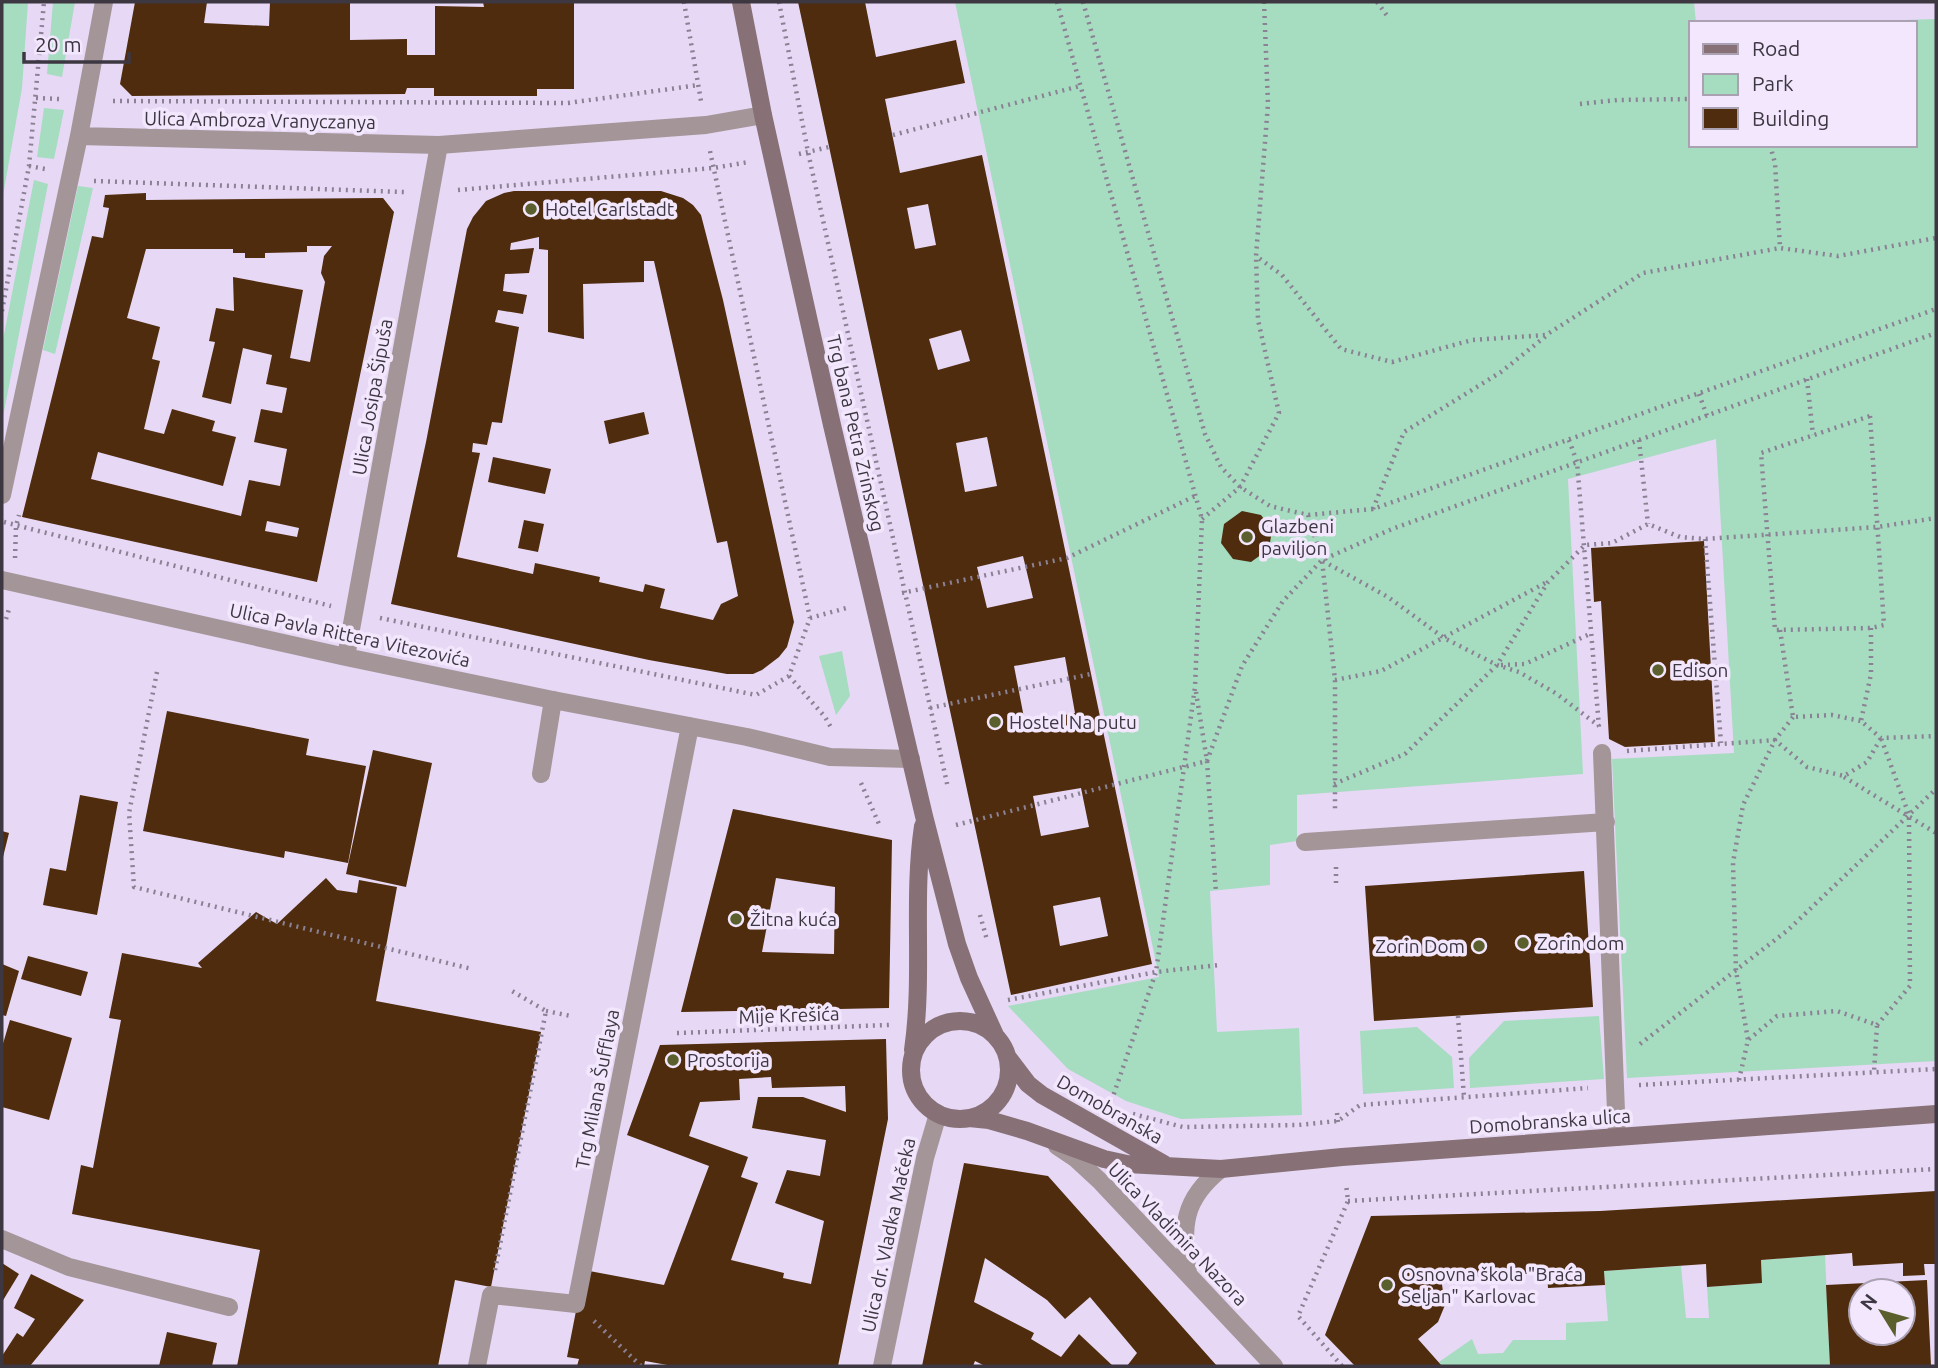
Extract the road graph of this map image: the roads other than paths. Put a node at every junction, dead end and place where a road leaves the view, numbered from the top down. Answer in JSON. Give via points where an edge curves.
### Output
{"nodes":[{"id":1,"x":104,"y":2,"type":"edge"},
{"id":2,"x":741,"y":2,"type":"edge"},
{"id":3,"x":763,"y":115,"type":"junction"},
{"id":4,"x":79,"y":136,"type":"junction"},
{"id":5,"x":439,"y":145,"type":"junction"},
{"id":6,"x":2,"y":495,"type":"edge"},
{"id":7,"x":2,"y":580,"type":"edge"},
{"id":8,"x":346,"y":657,"type":"junction"},
{"id":9,"x":553,"y":700,"type":"junction"},
{"id":10,"x":690,"y":726,"type":"junction"},
{"id":11,"x":1602,"y":753,"type":"road end"},
{"id":12,"x":911,"y":759,"type":"junction"},
{"id":13,"x":541,"y":774,"type":"dead end"},
{"id":14,"x":924,"y":816,"type":"junction"},
{"id":15,"x":1606,"y":822,"type":"junction"},
{"id":16,"x":1305,"y":842,"type":"dead end"},
{"id":17,"x":995,"y":1035,"type":"junction"},
{"id":18,"x":913,"y":1054,"type":"junction"},
{"id":19,"x":1009,"y":1059,"type":"junction"},
{"id":20,"x":938,"y":1114,"type":"junction"},
{"id":21,"x":1936,"y":1114,"type":"edge"},
{"id":22,"x":969,"y":1118,"type":"junction"},
{"id":23,"x":1617,"y":1137,"type":"junction"},
{"id":24,"x":1045,"y":1138,"type":"junction"},
{"id":25,"x":1167,"y":1166,"type":"junction"},
{"id":26,"x":1221,"y":1168,"type":"junction"},
{"id":27,"x":2,"y":1239,"type":"edge"},
{"id":28,"x":1188,"y":1273,"type":"junction"},
{"id":29,"x":229,"y":1307,"type":"dead end"},
{"id":30,"x":477,"y":1366,"type":"edge"},
{"id":31,"x":882,"y":1366,"type":"edge"},
{"id":32,"x":1274,"y":1366,"type":"edge"}],
"edges":[{"from":1,"to":4,"type":"street"},
{"from":2,"to":3,"type":"main road","name":"Trg bana Petra Zrinskog"},
{"from":3,"to":5,"type":"street","via":[[706,125]]},
{"from":3,"to":12,"type":"main road","name":"Trg bana Petra Zrinskog"},
{"from":4,"to":5,"type":"street","name":"Ulica Ambroza Vranyczanya"},
{"from":4,"to":6,"type":"street"},
{"from":5,"to":8,"type":"street","name":"Ulica Josipa Šipuša"},
{"from":7,"to":8,"type":"street","name":"Ulica Pavla Rittera Vitezovića"},
{"from":8,"to":9,"type":"street","name":"Ulica Pavla Rittera Vitezovića"},
{"from":9,"to":10,"type":"street","name":"Ulica Pavla Rittera Vitezovića"},
{"from":9,"to":13,"type":"street"},
{"from":10,"to":12,"type":"street","via":[[830,757]]},
{"from":10,"to":30,"type":"street","name":"Trg Milana Šufflaya","via":[[576,1304],[491,1296]]},
{"from":11,"to":15,"type":"street"},
{"from":12,"to":14,"type":"main road","name":"Trg bana Petra Zrinskog"},
{"from":14,"to":17,"type":"main road","name":"Trg bana Petra Zrinskog","via":[[957,944]]},
{"from":14,"to":18,"type":"main road","name":"Trg bana Petra Zrinskog","via":[[918,858],[918,1018]]},
{"from":15,"to":16,"type":"street"},
{"from":15,"to":23,"type":"street"},
{"from":17,"to":18,"type":"main road","via":[[970,1021],[949,1022],[929,1031]]},
{"from":17,"to":19,"type":"main road"},
{"from":18,"to":20,"type":"main road","via":[[912,1083],[918,1097]]},
{"from":19,"to":22,"type":"main road","via":[[1005,1090],[997,1104]]},
{"from":19,"to":25,"type":"main road","name":"Domobranska","via":[[1042,1096]]},
{"from":20,"to":22,"type":"main road"},
{"from":20,"to":31,"type":"street","name":"Ulica dr. Vladka Mačeka"},
{"from":21,"to":23,"type":"main road","name":"Domobranska ulica"},
{"from":22,"to":24,"type":"main road","name":"Domobranska"},
{"from":23,"to":26,"type":"main road","name":"Domobranska ulica"},
{"from":24,"to":25,"type":"main road","name":"Domobranska","via":[[1104,1159]]},
{"from":24,"to":28,"type":"street","name":"Ulica Vladimira Nazora","via":[[1101,1182]]},
{"from":25,"to":26,"type":"main road","name":"Domobranska ulica"},
{"from":26,"to":28,"type":"street","via":[[1194,1198],[1187,1217],[1183,1239]]},
{"from":27,"to":29,"type":"street","via":[[69,1267]]},
{"from":28,"to":32,"type":"street","name":"Ulica Vladimira Nazora"}]}
